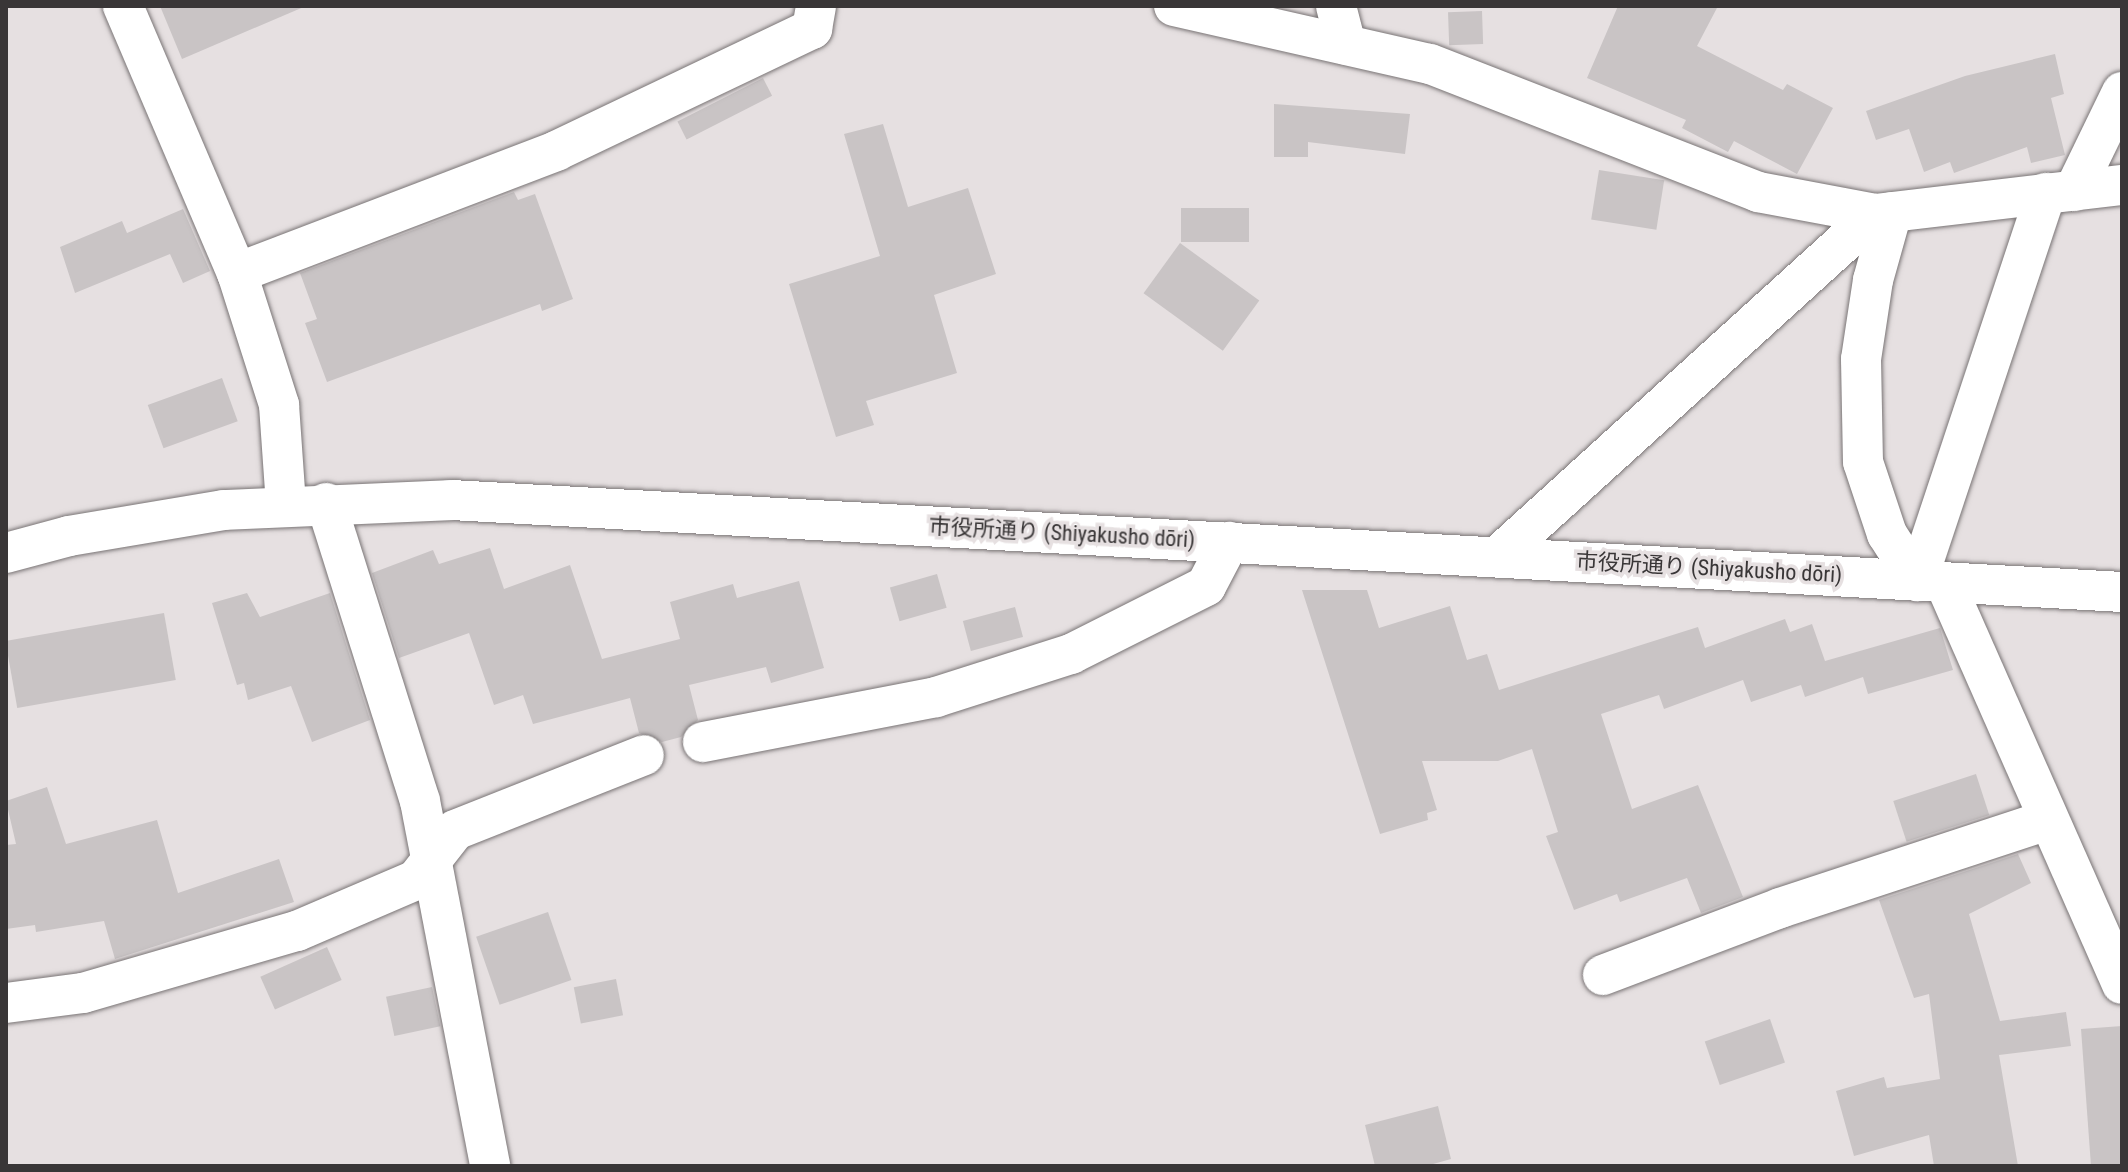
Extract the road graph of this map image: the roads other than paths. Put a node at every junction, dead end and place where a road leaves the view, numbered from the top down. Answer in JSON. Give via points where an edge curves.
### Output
{"nodes":[{"id":1,"x":123,"y":6,"type":"edge"},
{"id":2,"x":816,"y":6,"type":"edge"},
{"id":3,"x":1174,"y":6,"type":"edge"},
{"id":4,"x":1336,"y":6,"type":"edge"},
{"id":5,"x":1346,"y":45,"type":"junction"},
{"id":6,"x":2122,"y":92,"type":"edge"},
{"id":7,"x":2122,"y":185,"type":"edge"},
{"id":8,"x":2060,"y":192,"type":"junction"},
{"id":9,"x":1884,"y":213,"type":"junction"},
{"id":10,"x":237,"y":273,"type":"junction"},
{"id":11,"x":326,"y":503,"type":"junction"},
{"id":12,"x":286,"y":505,"type":"junction"},
{"id":13,"x":1229,"y":542,"type":"junction"},
{"id":14,"x":6,"y":553,"type":"edge"},
{"id":15,"x":1498,"y":556,"type":"junction"},
{"id":16,"x":1931,"y":582,"type":"junction"},
{"id":17,"x":2122,"y":592,"type":"edge"},
{"id":18,"x":703,"y":742,"type":"dead end"},
{"id":19,"x":644,"y":755,"type":"dead end"},
{"id":20,"x":2047,"y":820,"type":"junction"},
{"id":21,"x":433,"y":858,"type":"junction"},
{"id":22,"x":1603,"y":975,"type":"dead end"},
{"id":23,"x":2122,"y":984,"type":"edge"},
{"id":24,"x":6,"y":1003,"type":"edge"},
{"id":25,"x":490,"y":1166,"type":"edge"}],
"edges":[{"from":1,"to":10,"type":"street"},
{"from":2,"to":10,"type":"street","via":[[812,29],[556,151]]},
{"from":3,"to":5,"type":"street"},
{"from":4,"to":5,"type":"street"},
{"from":5,"to":9,"type":"street","via":[[1430,64],[1758,192]]},
{"from":6,"to":8,"type":"street"},
{"from":7,"to":8,"type":"street"},
{"from":8,"to":9,"type":"street"},
{"from":8,"to":16,"type":"street"},
{"from":9,"to":15,"type":"street"},
{"from":9,"to":16,"type":"street","via":[[1861,359],[1863,462],[1887,534]]},
{"from":10,"to":12,"type":"street","via":[[279,405]]},
{"from":11,"to":12,"type":"street","name":"市役所通り (Shiyakusho dōri)"},
{"from":11,"to":13,"type":"street","name":"市役所通り (Shiyakusho dōri)","via":[[451,500]]},
{"from":11,"to":21,"type":"street","via":[[420,801]]},
{"from":12,"to":14,"type":"street","name":"市役所通り (Shiyakusho dōri)","via":[[173,518]]},
{"from":13,"to":15,"type":"street","name":"市役所通り (Shiyakusho dōri)"},
{"from":13,"to":18,"type":"street","via":[[1206,586],[1071,654],[936,697]]},
{"from":15,"to":16,"type":"street","name":"市役所通り (Shiyakusho dōri)"},
{"from":16,"to":17,"type":"street","name":"市役所通り (Shiyakusho dōri)"},
{"from":16,"to":20,"type":"street"},
{"from":19,"to":21,"type":"street","via":[[455,830]]},
{"from":20,"to":22,"type":"street","via":[[1780,908]]},
{"from":20,"to":23,"type":"street"},
{"from":21,"to":24,"type":"street","via":[[416,880],[297,931],[83,993]]},
{"from":21,"to":25,"type":"street"}]}
